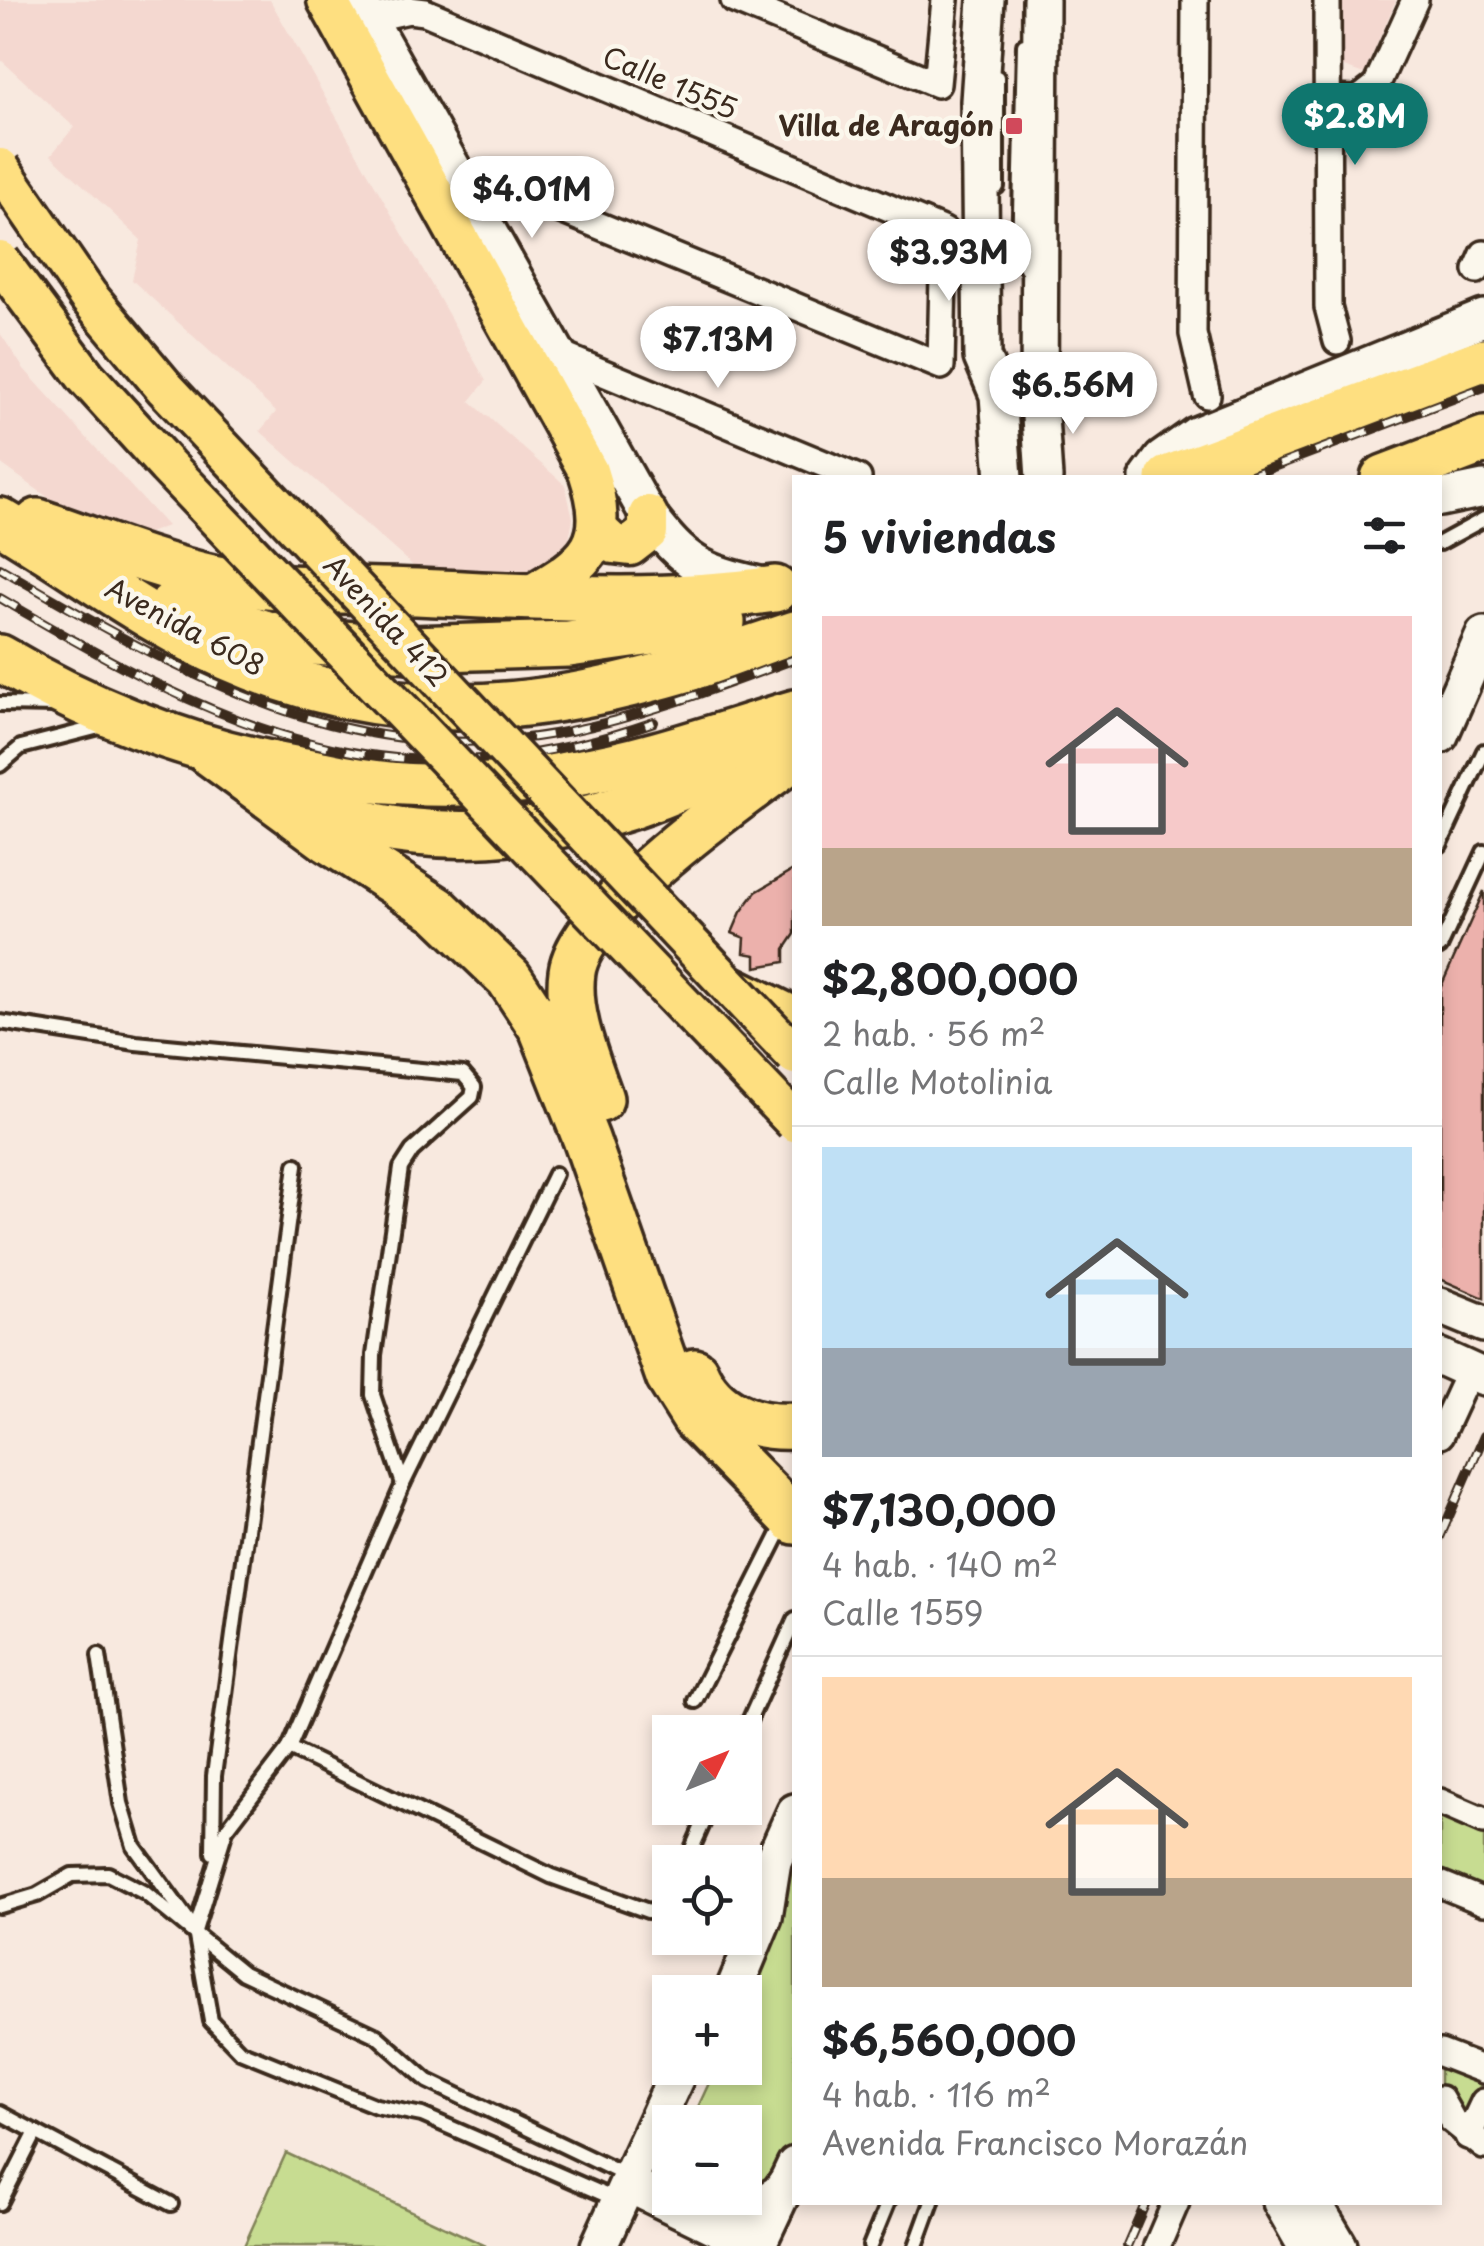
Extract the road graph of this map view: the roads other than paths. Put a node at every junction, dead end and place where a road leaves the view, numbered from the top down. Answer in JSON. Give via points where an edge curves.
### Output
{"nodes":[{"id":1,"x":326,"y":0,"type":"edge"},
{"id":2,"x":734,"y":0,"type":"edge"},
{"id":3,"x":946,"y":0,"type":"edge"},
{"id":4,"x":986,"y":0,"type":"edge"},
{"id":5,"x":995,"y":0,"type":"edge"},
{"id":6,"x":1195,"y":0,"type":"edge"},
{"id":7,"x":1326,"y":0,"type":"edge"},
{"id":8,"x":1415,"y":0,"type":"edge"},
{"id":9,"x":363,"y":10,"type":"edge"},
{"id":10,"x":1032,"y":10,"type":"edge"},
{"id":11,"x":1326,"y":99,"type":"junction"},
{"id":12,"x":0,"y":168,"type":"edge"},
{"id":13,"x":997,"y":194,"type":"dead end"},
{"id":14,"x":470,"y":197,"type":"junction"},
{"id":15,"x":996,"y":213,"type":"dead end"},
{"id":16,"x":0,"y":261,"type":"edge"},
{"id":17,"x":981,"y":272,"type":"junction"},
{"id":18,"x":1484,"y":318,"type":"edge"},
{"id":19,"x":1336,"y":341,"type":"dead end"},
{"id":20,"x":558,"y":354,"type":"junction"},
{"id":21,"x":1484,"y":361,"type":"edge"},
{"id":22,"x":1023,"y":384,"type":"junction"},
{"id":23,"x":1207,"y":395,"type":"dead end"},
{"id":24,"x":1484,"y":440,"type":"edge"},
{"id":25,"x":851,"y":475,"type":"edge"},
{"id":26,"x":1005,"y":475,"type":"edge"},
{"id":27,"x":1043,"y":475,"type":"edge"},
{"id":28,"x":1150,"y":475,"type":"edge"},
{"id":29,"x":1178,"y":475,"type":"edge"},
{"id":30,"x":1392,"y":475,"type":"edge"},
{"id":31,"x":1484,"y":489,"type":"edge"},
{"id":32,"x":1442,"y":498,"type":"edge"},
{"id":33,"x":0,"y":510,"type":"edge"},
{"id":34,"x":648,"y":515,"type":"junction"},
{"id":35,"x":1484,"y":518,"type":"edge"},
{"id":36,"x":0,"y":521,"type":"edge"},
{"id":37,"x":600,"y":532,"type":"junction"},
{"id":38,"x":1442,"y":542,"type":"edge"},
{"id":39,"x":74,"y":565,"type":"junction"},
{"id":40,"x":528,"y":596,"type":"junction"},
{"id":41,"x":791,"y":609,"type":"edge"},
{"id":42,"x":1484,"y":636,"type":"edge"},
{"id":43,"x":0,"y":658,"type":"edge"},
{"id":44,"x":0,"y":704,"type":"edge"},
{"id":45,"x":103,"y":714,"type":"junction"},
{"id":46,"x":792,"y":718,"type":"edge"},
{"id":47,"x":1442,"y":731,"type":"edge"},
{"id":48,"x":208,"y":751,"type":"junction"},
{"id":49,"x":1484,"y":751,"type":"edge"},
{"id":50,"x":792,"y":758,"type":"edge"},
{"id":51,"x":0,"y":764,"type":"edge"},
{"id":52,"x":1442,"y":841,"type":"edge"},
{"id":53,"x":1484,"y":852,"type":"edge"},
{"id":54,"x":1442,"y":944,"type":"edge"},
{"id":55,"x":730,"y":984,"type":"junction"},
{"id":56,"x":792,"y":1015,"type":"edge"},
{"id":57,"x":0,"y":1022,"type":"edge"},
{"id":58,"x":792,"y":1053,"type":"edge"},
{"id":59,"x":792,"y":1119,"type":"edge"},
{"id":60,"x":296,"y":1166,"type":"dead end"},
{"id":61,"x":555,"y":1174,"type":"dead end"},
{"id":62,"x":1442,"y":1307,"type":"edge"},
{"id":63,"x":1484,"y":1324,"type":"edge"},
{"id":64,"x":1465,"y":1368,"type":"edge"},
{"id":65,"x":792,"y":1426,"type":"edge"},
{"id":66,"x":1442,"y":1429,"type":"edge"},
{"id":67,"x":404,"y":1484,"type":"junction"},
{"id":68,"x":792,"y":1518,"type":"edge"},
{"id":69,"x":792,"y":1626,"type":"edge"},
{"id":70,"x":99,"y":1655,"type":"dead end"},
{"id":71,"x":695,"y":1701,"type":"dead end"},
{"id":72,"x":752,"y":1715,"type":"edge"},
{"id":73,"x":289,"y":1748,"type":"junction"},
{"id":74,"x":1442,"y":1803,"type":"edge"},
{"id":75,"x":792,"y":1819,"type":"edge"},
{"id":76,"x":1484,"y":1821,"type":"edge"},
{"id":77,"x":773,"y":1861,"type":"junction"},
{"id":78,"x":213,"y":1866,"type":"junction"},
{"id":79,"x":762,"y":1885,"type":"edge"},
{"id":80,"x":1442,"y":1885,"type":"edge"},
{"id":81,"x":1484,"y":1902,"type":"edge"},
{"id":82,"x":0,"y":1906,"type":"edge"},
{"id":83,"x":652,"y":1910,"type":"edge"},
{"id":84,"x":196,"y":1930,"type":"junction"},
{"id":85,"x":740,"y":1975,"type":"edge"},
{"id":86,"x":1442,"y":2054,"type":"edge"},
{"id":87,"x":1484,"y":2070,"type":"edge"},
{"id":88,"x":672,"y":2085,"type":"edge"},
{"id":89,"x":1442,"y":2101,"type":"edge"},
{"id":90,"x":1484,"y":2102,"type":"edge"},
{"id":91,"x":0,"y":2113,"type":"edge"},
{"id":92,"x":36,"y":2132,"type":"junction"},
{"id":93,"x":1476,"y":2141,"type":"edge"},
{"id":94,"x":792,"y":2172,"type":"edge"},
{"id":95,"x":626,"y":2187,"type":"junction"},
{"id":96,"x":0,"y":2203,"type":"edge"},
{"id":97,"x":762,"y":2203,"type":"edge"},
{"id":98,"x":171,"y":2204,"type":"dead end"},
{"id":99,"x":887,"y":2205,"type":"edge"},
{"id":100,"x":931,"y":2205,"type":"edge"},
{"id":101,"x":1175,"y":2205,"type":"edge"},
{"id":102,"x":1283,"y":2205,"type":"edge"},
{"id":103,"x":1315,"y":2205,"type":"edge"},
{"id":104,"x":598,"y":2246,"type":"edge"},
{"id":105,"x":756,"y":2246,"type":"edge"},
{"id":106,"x":870,"y":2246,"type":"edge"},
{"id":107,"x":916,"y":2246,"type":"edge"},
{"id":108,"x":1158,"y":2246,"type":"edge"},
{"id":109,"x":1306,"y":2246,"type":"edge"},
{"id":110,"x":1338,"y":2246,"type":"edge"}],
"edges":[{"from":1,"to":37,"type":"main road","via":[[588,471]]},
{"from":2,"to":3,"type":"street","via":[[937,84]]},
{"from":4,"to":17,"type":"street","via":[[979,102]]},
{"from":5,"to":13,"type":"lane"},
{"from":6,"to":23,"type":"street","via":[[1193,334]]},
{"from":7,"to":11,"type":"street"},
{"from":8,"to":11,"type":"street","via":[[1376,86],[1358,100]]},
{"from":9,"to":14,"type":"street"},
{"from":9,"to":14,"type":"street","name":"Calle 1555","via":[[425,12],[944,231],[941,366],[510,189]]},
{"from":10,"to":22,"type":"street","via":[[1038,288]]},
{"from":11,"to":19,"type":"street","via":[[1328,307]]},
{"from":12,"to":55,"type":"main road","name":"Avenida 412","bridge":true,"via":[[88,296],[164,388]]},
{"from":14,"to":20,"type":"street"},
{"from":15,"to":17,"type":"lane","via":[[996,251]]},
{"from":16,"to":59,"type":"main road","name":"Avenida 412","bridge":true,"via":[[86,377],[166,466]]},
{"from":17,"to":22,"type":"street","via":[[982,356]]},
{"from":18,"to":28,"type":"street","via":[[1220,424],[1162,460]]},
{"from":20,"to":25,"type":"street"},
{"from":20,"to":34,"type":"street"},
{"from":21,"to":29,"type":"highway"},
{"from":22,"to":26,"type":"street"},
{"from":22,"to":27,"type":"street"},
{"from":24,"to":30,"type":"highway"},
{"from":31,"to":32,"type":"street"},
{"from":33,"to":40,"type":"highway","via":[[214,579]]},
{"from":34,"to":37,"type":"main road","via":[[648,532],[630,546],[613,544]]},
{"from":34,"to":41,"type":"street","via":[[686,560]]},
{"from":35,"to":38,"type":"lane"},
{"from":36,"to":39,"type":"highway","name":"Avenida 608"},
{"from":37,"to":40,"type":"main road","via":[[572,571]]},
{"from":39,"to":41,"type":"highway","via":[[286,640],[411,649],[569,644]]},
{"from":39,"to":41,"type":"highway","name":"Avenida 608","via":[[156,618],[260,669],[348,694],[436,708],[544,703],[667,674]]},
{"from":40,"to":41,"type":"highway","via":[[704,599]]},
{"from":42,"to":47,"type":"street"},
{"from":43,"to":45,"type":"highway"},
{"from":44,"to":45,"type":"lane"},
{"from":45,"to":48,"type":"highway"},
{"from":45,"to":51,"type":"lane","via":[[21,747]]},
{"from":46,"to":48,"type":"highway","via":[[691,782],[616,812],[473,834],[374,824],[311,806]]},
{"from":48,"to":68,"type":"highway","via":[[438,910],[509,978],[542,1028],[669,1377],[696,1420]]},
{"from":49,"to":52,"type":"lane"},
{"from":50,"to":65,"type":"highway","via":[[628,892],[582,944],[572,971],[584,1050],[700,1384],[744,1420]]},
{"from":53,"to":54,"type":"lane"},
{"from":55,"to":56,"type":"main road"},
{"from":55,"to":58,"type":"main road","name":"Avenida 412","bridge":true},
{"from":57,"to":67,"type":"lane","via":[[136,1043],[463,1074],[469,1080],[472,1097],[401,1168],[374,1395]]},
{"from":60,"to":78,"type":"lane","via":[[214,1776]]},
{"from":61,"to":67,"type":"lane"},
{"from":62,"to":63,"type":"street"},
{"from":64,"to":66,"type":"street"},
{"from":67,"to":73,"type":"lane"},
{"from":68,"to":71,"type":"lane"},
{"from":69,"to":72,"type":"lane"},
{"from":70,"to":84,"type":"lane","via":[[134,1846]]},
{"from":73,"to":78,"type":"lane","via":[[226,1830]]},
{"from":73,"to":83,"type":"lane","via":[[551,1876]]},
{"from":74,"to":76,"type":"street"},
{"from":75,"to":77,"type":"street"},
{"from":77,"to":79,"type":"street"},
{"from":77,"to":85,"type":"street","via":[[764,1917]]},
{"from":78,"to":84,"type":"lane"},
{"from":80,"to":81,"type":"street"},
{"from":82,"to":84,"type":"lane","via":[[72,1875],[108,1874]]},
{"from":84,"to":95,"type":"lane","via":[[244,1974],[377,2036],[428,2081]]},
{"from":84,"to":95,"type":"lane","via":[[211,2020],[240,2051],[322,2088],[422,2115]]},
{"from":86,"to":87,"type":"street"},
{"from":88,"to":95,"type":"street"},
{"from":89,"to":93,"type":"street"},
{"from":90,"to":93,"type":"street"},
{"from":91,"to":92,"type":"lane"},
{"from":92,"to":96,"type":"lane"},
{"from":92,"to":98,"type":"lane"},
{"from":94,"to":97,"type":"street","via":[[779,2193]]},
{"from":94,"to":105,"type":"street"},
{"from":95,"to":104,"type":"street"},
{"from":95,"to":105,"type":"street"},
{"from":99,"to":106,"type":"lane"},
{"from":100,"to":107,"type":"lane"},
{"from":101,"to":108,"type":"street"},
{"from":102,"to":109,"type":"street"},
{"from":103,"to":110,"type":"street"}]}
